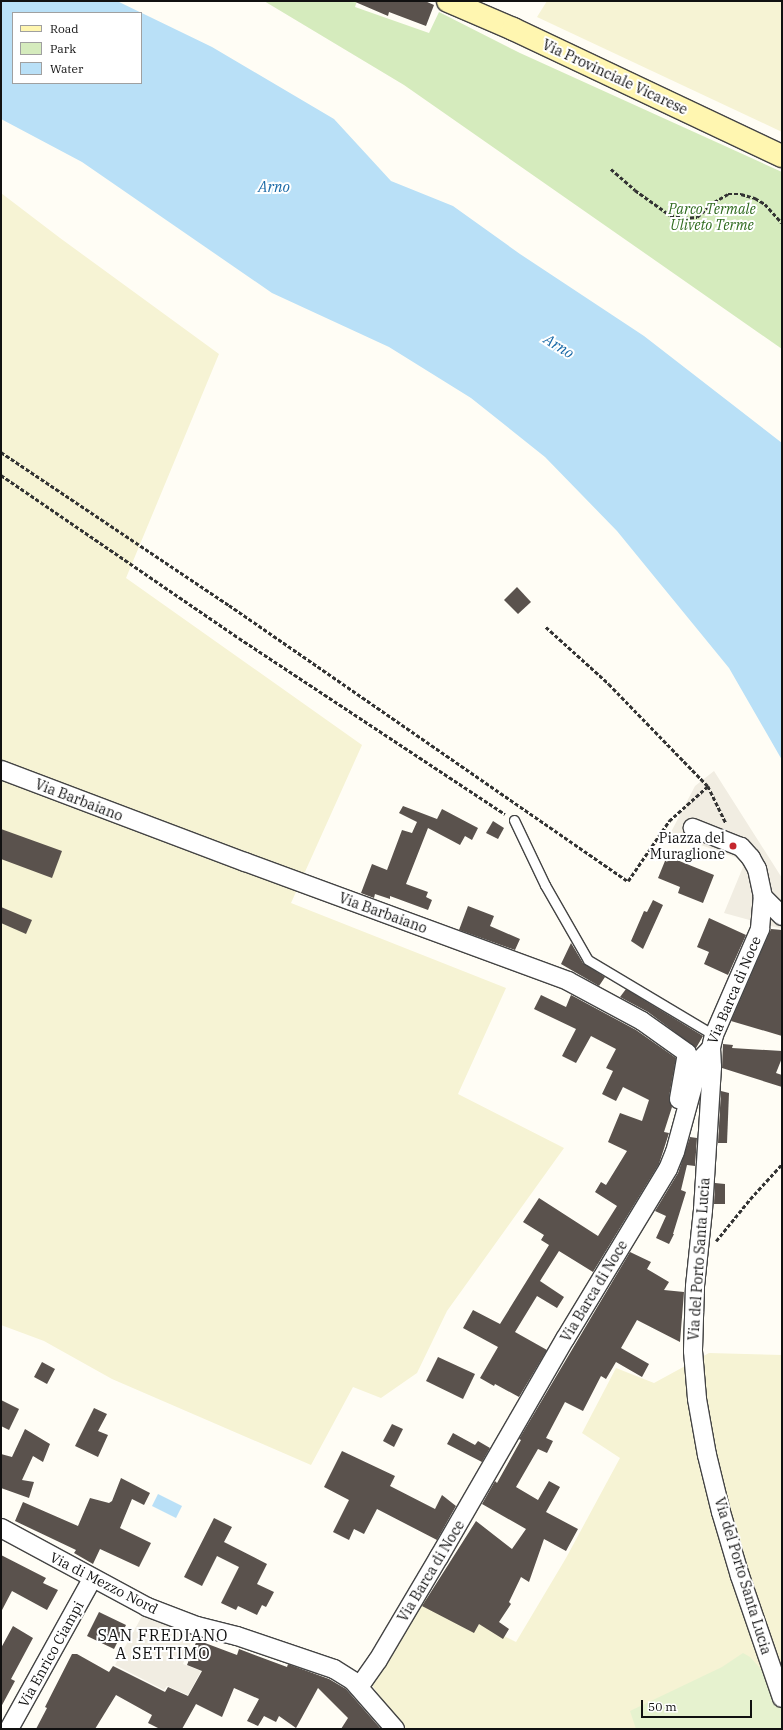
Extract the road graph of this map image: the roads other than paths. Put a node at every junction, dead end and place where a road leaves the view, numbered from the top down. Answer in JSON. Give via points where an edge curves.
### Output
{"nodes":[{"id":1,"x":448,"y":1,"type":"edge"},
{"id":2,"x":782,"y":156,"type":"edge"},
{"id":3,"x":1,"y":770,"type":"edge"},
{"id":4,"x":514,"y":820,"type":"road end"},
{"id":5,"x":693,"y":828,"type":"dead end"},
{"id":6,"x":763,"y":897,"type":"junction"},
{"id":7,"x":782,"y":916,"type":"edge"},
{"id":8,"x":713,"y":1041,"type":"junction"},
{"id":9,"x":682,"y":1124,"type":"junction"},
{"id":10,"x":1,"y":1528,"type":"edge"},
{"id":11,"x":92,"y":1579,"type":"junction"},
{"id":12,"x":359,"y":1687,"type":"junction"},
{"id":13,"x":782,"y":1698,"type":"edge"},
{"id":14,"x":9,"y":1729,"type":"edge"},
{"id":15,"x":395,"y":1729,"type":"edge"}],
"edges":[{"from":1,"to":2,"type":"main road","name":"Via Provinciale Vicarese"},
{"from":3,"to":9,"type":"street","name":"Via Barbaiano","via":[[568,981],[642,1021],[687,1053],[679,1095]]},
{"from":4,"to":8,"type":"lane","via":[[545,884],[588,960]]},
{"from":5,"to":6,"type":"street","via":[[734,842],[741,847],[757,869]]},
{"from":6,"to":7,"type":"street"},
{"from":6,"to":8,"type":"street","name":"Via Barca di Noce","via":[[760,929]]},
{"from":8,"to":9,"type":"street","name":"Via Barca di Noce","via":[[700,1060]]},
{"from":8,"to":13,"type":"street","name":"Via del Porto Santa Lucia","via":[[695,1286],[693,1351],[697,1399],[707,1456],[721,1512]]},
{"from":9,"to":12,"type":"street","name":"Via Barca di Noce","via":[[668,1169],[565,1339],[378,1660]]},
{"from":10,"to":11,"type":"street","name":"Via di Mezzo Nord"},
{"from":11,"to":12,"type":"street","name":"Via di Mezzo Nord","via":[[147,1607],[197,1626],[237,1636],[334,1669]]},
{"from":11,"to":14,"type":"street","name":"Via Enrico Ciampi"},
{"from":12,"to":15,"type":"street","name":"Via di Mezzo Nord"}]}
